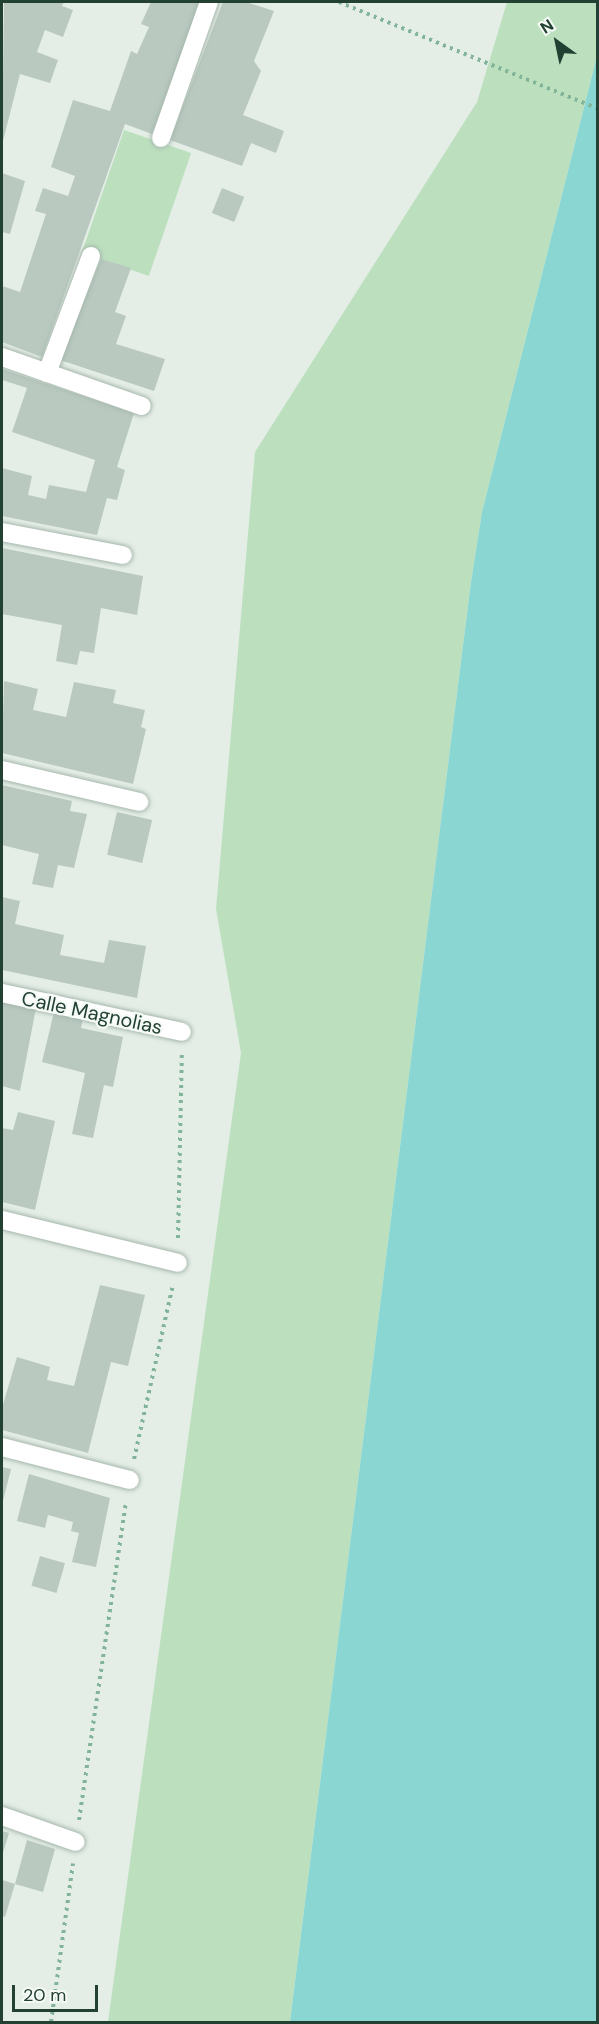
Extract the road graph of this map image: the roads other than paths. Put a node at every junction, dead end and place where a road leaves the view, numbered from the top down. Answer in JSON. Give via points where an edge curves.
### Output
{"nodes":[{"id":1,"x":209,"y":2,"type":"edge"},
{"id":2,"x":162,"y":138,"type":"dead end"},
{"id":3,"x":91,"y":256,"type":"dead end"},
{"id":4,"x":2,"y":357,"type":"edge"},
{"id":5,"x":47,"y":373,"type":"junction"},
{"id":6,"x":142,"y":406,"type":"dead end"},
{"id":7,"x":2,"y":531,"type":"edge"},
{"id":8,"x":123,"y":555,"type":"dead end"},
{"id":9,"x":2,"y":770,"type":"edge"},
{"id":10,"x":139,"y":802,"type":"dead end"},
{"id":11,"x":2,"y":993,"type":"edge"},
{"id":12,"x":182,"y":1032,"type":"dead end"},
{"id":13,"x":2,"y":1220,"type":"edge"},
{"id":14,"x":178,"y":1263,"type":"dead end"},
{"id":15,"x":2,"y":1447,"type":"edge"},
{"id":16,"x":130,"y":1480,"type":"road end"},
{"id":17,"x":2,"y":1816,"type":"edge"},
{"id":18,"x":76,"y":1842,"type":"road end"}],
"edges":[{"from":1,"to":2,"type":"street"},
{"from":3,"to":5,"type":"street"},
{"from":4,"to":5,"type":"street"},
{"from":5,"to":6,"type":"street"},
{"from":7,"to":8,"type":"street"},
{"from":9,"to":10,"type":"street"},
{"from":11,"to":12,"type":"street","name":"Calle Magnolias"},
{"from":13,"to":14,"type":"street"},
{"from":15,"to":16,"type":"street"},
{"from":17,"to":18,"type":"street"}]}
